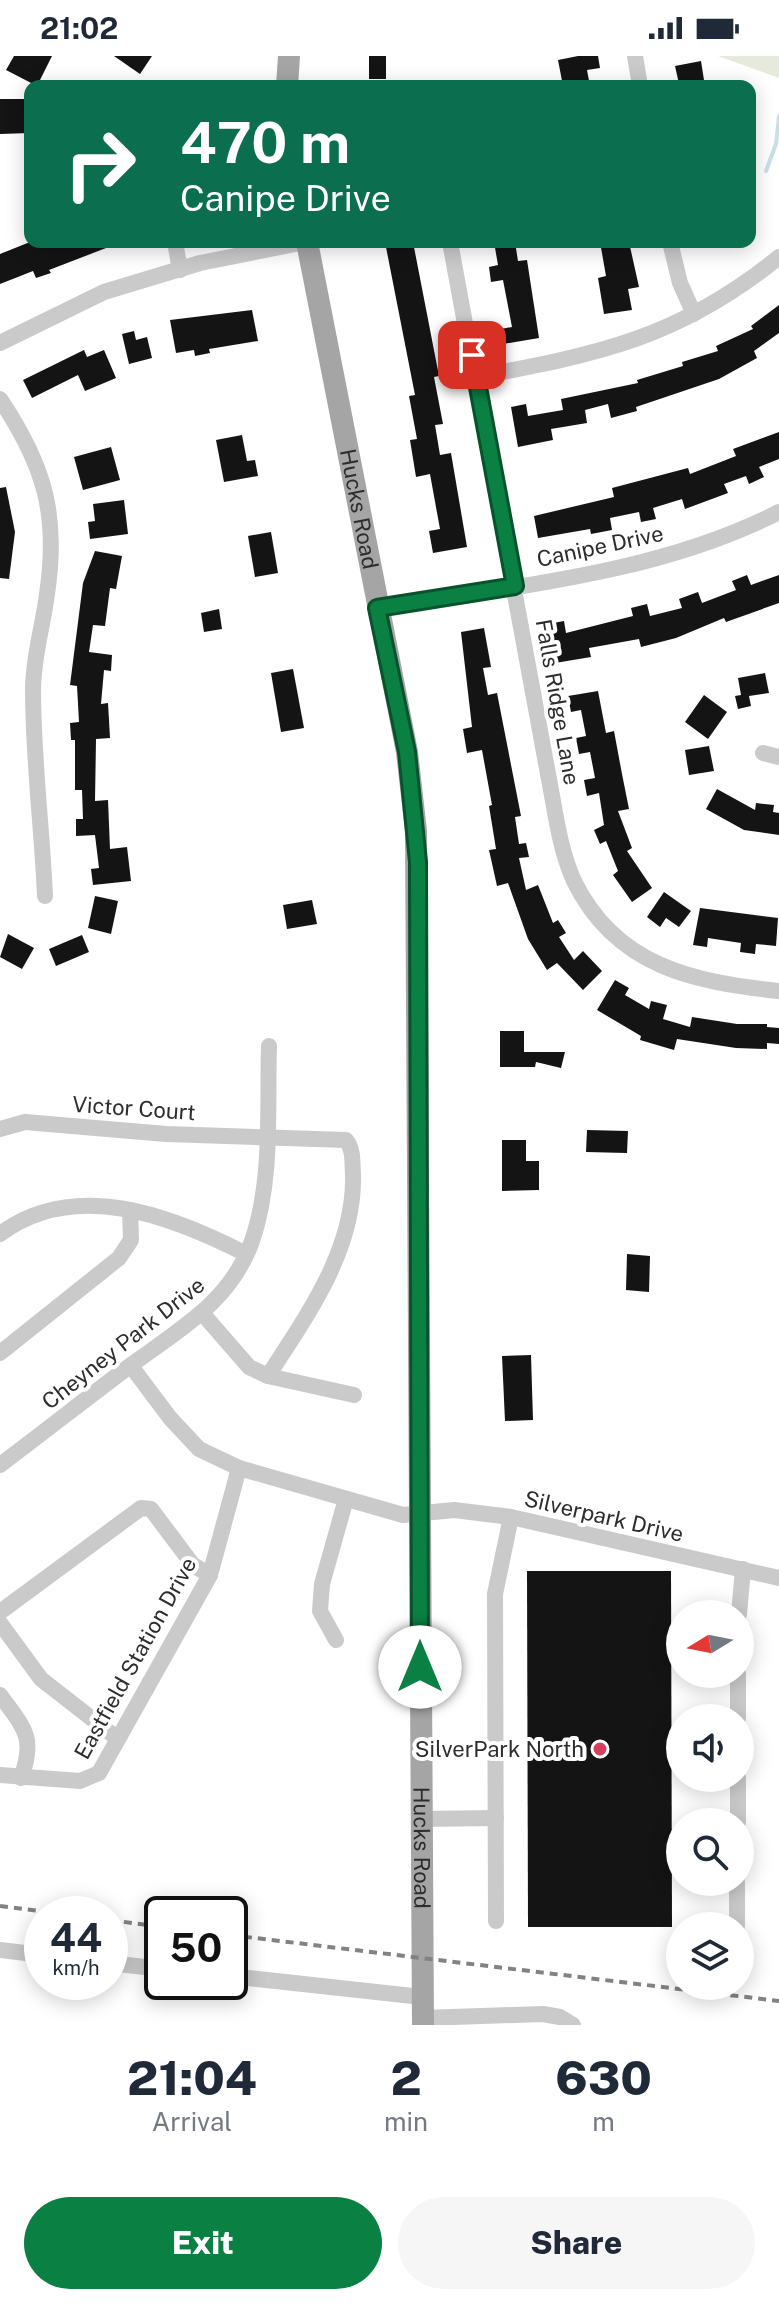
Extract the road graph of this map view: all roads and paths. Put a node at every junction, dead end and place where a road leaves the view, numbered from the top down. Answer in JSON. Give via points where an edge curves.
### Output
{"nodes":[{"id":1,"x":289,"y":56,"type":"edge"},
{"id":2,"x":635,"y":56,"type":"edge"},
{"id":3,"x":287,"y":80,"type":"edge"},
{"id":4,"x":639,"y":80,"type":"edge"},
{"id":5,"x":176,"y":248,"type":"edge"},
{"id":6,"x":279,"y":248,"type":"edge"},
{"id":7,"x":307,"y":248,"type":"edge"},
{"id":8,"x":451,"y":248,"type":"edge"},
{"id":9,"x":671,"y":248,"type":"edge"},
{"id":10,"x":779,"y":257,"type":"edge"},
{"id":11,"x":180,"y":270,"type":"junction"},
{"id":12,"x":694,"y":314,"type":"junction"},
{"id":13,"x":0,"y":343,"type":"edge"},
{"id":14,"x":476,"y":377,"type":"junction"},
{"id":15,"x":0,"y":399,"type":"edge"},
{"id":16,"x":779,"y":512,"type":"edge"},
{"id":17,"x":515,"y":586,"type":"junction"},
{"id":18,"x":377,"y":608,"type":"junction"},
{"id":19,"x":45,"y":896,"type":"dead end"},
{"id":20,"x":779,"y":991,"type":"edge"},
{"id":21,"x":269,"y":1046,"type":"dead end"},
{"id":22,"x":0,"y":1129,"type":"edge"},
{"id":23,"x":267,"y":1138,"type":"junction"},
{"id":24,"x":130,"y":1210,"type":"junction"},
{"id":25,"x":0,"y":1234,"type":"edge"},
{"id":26,"x":246,"y":1254,"type":"junction"},
{"id":27,"x":203,"y":1314,"type":"junction"},
{"id":28,"x":0,"y":1353,"type":"edge"},
{"id":29,"x":131,"y":1366,"type":"junction"},
{"id":30,"x":268,"y":1376,"type":"junction"},
{"id":31,"x":354,"y":1395,"type":"dead end"},
{"id":32,"x":0,"y":1465,"type":"edge"},
{"id":33,"x":239,"y":1468,"type":"junction"},
{"id":34,"x":346,"y":1499,"type":"junction"},
{"id":35,"x":418,"y":1516,"type":"junction"},
{"id":36,"x":511,"y":1517,"type":"junction"},
{"id":37,"x":743,"y":1569,"type":"junction"},
{"id":38,"x":210,"y":1575,"type":"junction"},
{"id":39,"x":779,"y":1578,"type":"edge"},
{"id":40,"x":740,"y":1600,"type":"edge"},
{"id":41,"x":0,"y":1612,"type":"edge"},
{"id":42,"x":0,"y":1623,"type":"edge"},
{"id":43,"x":336,"y":1640,"type":"dead end"},
{"id":44,"x":0,"y":1695,"type":"edge"},
{"id":45,"x":118,"y":1739,"type":"junction"},
{"id":46,"x":0,"y":1775,"type":"edge"},
{"id":47,"x":21,"y":1778,"type":"junction"},
{"id":48,"x":496,"y":1818,"type":"junction"},
{"id":49,"x":421,"y":1819,"type":"junction"},
{"id":50,"x":496,"y":1921,"type":"dead end"},
{"id":51,"x":0,"y":1950,"type":"edge"},
{"id":52,"x":24,"y":1953,"type":"edge"},
{"id":53,"x":248,"y":1979,"type":"edge"},
{"id":54,"x":422,"y":2013,"type":"edge"},
{"id":55,"x":573,"y":2025,"type":"edge"}],
"edges":[{"from":1,"to":3,"type":"main road"},
{"from":2,"to":4,"type":"street"},
{"from":5,"to":11,"type":"street"},
{"from":6,"to":11,"type":"street"},
{"from":7,"to":18,"type":"main road","name":"Hucks Road"},
{"from":8,"to":14,"type":"street","name":"Falls Ridge Lane"},
{"from":9,"to":12,"type":"street"},
{"from":10,"to":12,"type":"street"},
{"from":11,"to":13,"type":"street","via":[[79,301]]},
{"from":12,"to":14,"type":"street","via":[[632,343]]},
{"from":14,"to":17,"type":"street","name":"Falls Ridge Lane"},
{"from":15,"to":19,"type":"street","via":[[27,440],[43,479],[50,516],[50,568],[33,689]]},
{"from":16,"to":17,"type":"street","name":"Canipe Drive","via":[[705,544],[639,564]]},
{"from":17,"to":18,"type":"street","name":"Canipe Drive"},
{"from":17,"to":20,"type":"street","name":"Falls Ridge Lane","via":[[563,848],[586,901],[629,946],[674,973],[713,984]]},
{"from":18,"to":35,"type":"main road","name":"Hucks Road","via":[[407,752],[418,862]]},
{"from":21,"to":23,"type":"street","name":"Cheyney Park Drive"},
{"from":22,"to":23,"type":"street","name":"Victor Court","via":[[25,1122]]},
{"from":23,"to":26,"type":"street","name":"Cheyney Park Drive","via":[[261,1204]]},
{"from":23,"to":30,"type":"street","name":"Victor Court","via":[[346,1140],[352,1147],[354,1198],[327,1278]]},
{"from":24,"to":25,"type":"street","via":[[44,1209]]},
{"from":24,"to":26,"type":"street","via":[[179,1221]]},
{"from":24,"to":28,"type":"street","via":[[131,1240],[119,1258]]},
{"from":26,"to":27,"type":"street","name":"Cheyney Park Drive"},
{"from":27,"to":29,"type":"street","name":"Cheyney Park Drive"},
{"from":27,"to":30,"type":"street","via":[[249,1367]]},
{"from":29,"to":32,"type":"street","name":"Cheyney Park Drive"},
{"from":29,"to":33,"type":"street","name":"Silverpark Drive","via":[[199,1449]]},
{"from":30,"to":31,"type":"street"},
{"from":33,"to":34,"type":"street","name":"Silverpark Drive"},
{"from":33,"to":38,"type":"street","name":"Eastfield Station Drive"},
{"from":34,"to":35,"type":"street","name":"Silverpark Drive"},
{"from":34,"to":43,"type":"street","via":[[322,1584],[320,1611]]},
{"from":35,"to":36,"type":"street","name":"Silverpark Drive","via":[[454,1510]]},
{"from":35,"to":49,"type":"main road","name":"Hucks Road"},
{"from":36,"to":37,"type":"street","name":"Silverpark Drive"},
{"from":36,"to":48,"type":"street","via":[[495,1594]]},
{"from":37,"to":39,"type":"street","name":"Silverpark Drive"},
{"from":37,"to":40,"type":"street"},
{"from":38,"to":41,"type":"street","via":[[193,1565],[151,1509],[141,1508]]},
{"from":38,"to":45,"type":"street","name":"Eastfield Station Drive"},
{"from":42,"to":45,"type":"street","via":[[41,1679]]},
{"from":44,"to":47,"type":"street","via":[[27,1733],[29,1750]]},
{"from":45,"to":47,"type":"street","name":"Eastfield Station Drive","via":[[90,1779]]},
{"from":46,"to":47,"type":"street","name":"Eastfield Station Drive"},
{"from":48,"to":49,"type":"street"},
{"from":48,"to":50,"type":"street"},
{"from":49,"to":54,"type":"main road","name":"Hucks Road"},
{"from":51,"to":52,"type":"street"},
{"from":53,"to":54,"type":"street"},
{"from":54,"to":55,"type":"street","via":[[543,2014]]}]}
